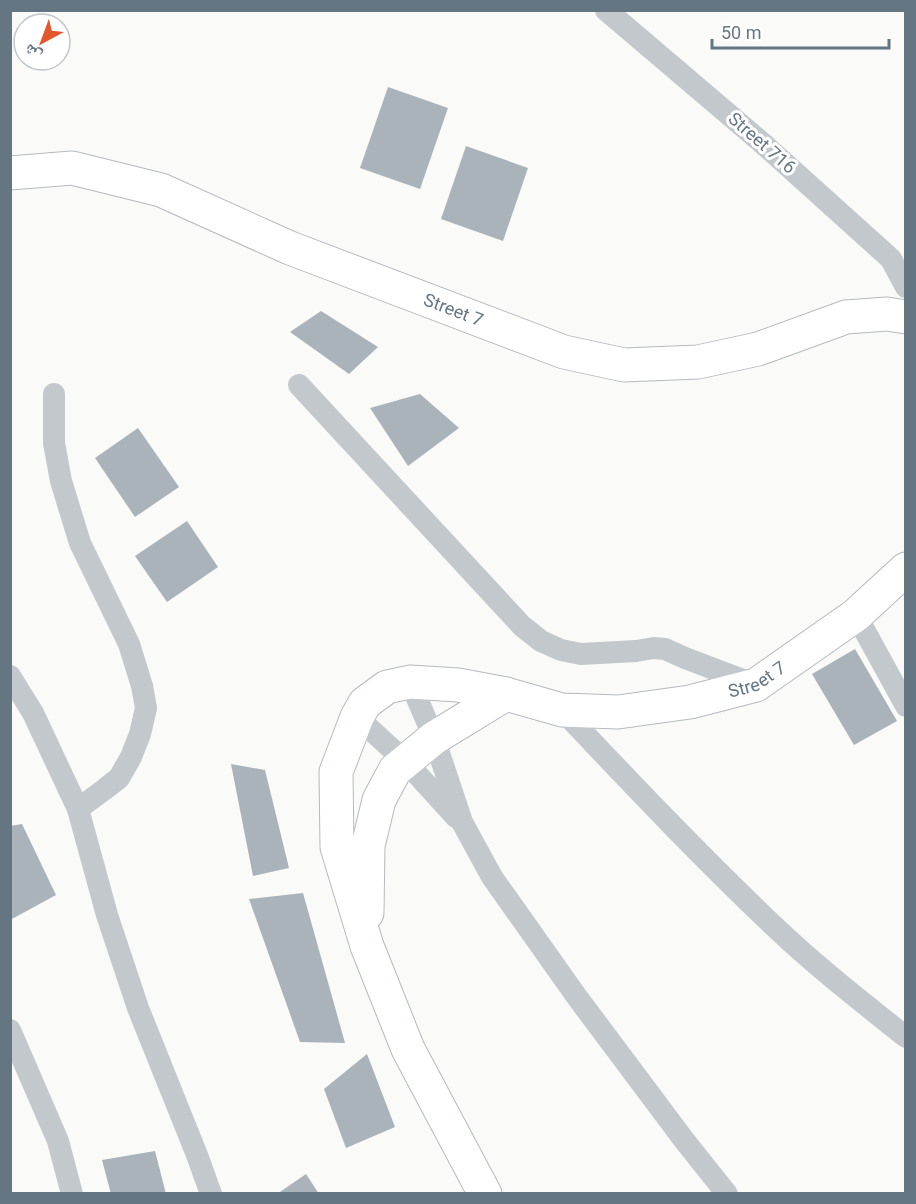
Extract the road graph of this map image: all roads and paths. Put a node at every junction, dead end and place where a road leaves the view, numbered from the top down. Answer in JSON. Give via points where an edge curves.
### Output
{"nodes":[{"id":1,"x":606,"y":10,"type":"edge"},
{"id":2,"x":10,"y":173,"type":"edge"},
{"id":3,"x":906,"y":287,"type":"edge"},
{"id":4,"x":906,"y":317,"type":"edge"},
{"id":5,"x":299,"y":385,"type":"dead end"},
{"id":6,"x":54,"y":394,"type":"dead end"},
{"id":7,"x":906,"y":569,"type":"edge"},
{"id":8,"x":856,"y":615,"type":"junction"},
{"id":9,"x":10,"y":676,"type":"edge"},
{"id":10,"x":410,"y":682,"type":"junction"},
{"id":11,"x":756,"y":684,"type":"junction"},
{"id":12,"x":506,"y":694,"type":"junction"},
{"id":13,"x":906,"y":706,"type":"edge"},
{"id":14,"x":562,"y":710,"type":"junction"},
{"id":15,"x":357,"y":717,"type":"junction"},
{"id":16,"x":434,"y":738,"type":"junction"},
{"id":17,"x":405,"y":762,"type":"junction"},
{"id":18,"x":78,"y":809,"type":"junction"},
{"id":19,"x":462,"y":822,"type":"junction"},
{"id":20,"x":367,"y":946,"type":"junction"},
{"id":21,"x":10,"y":1030,"type":"edge"},
{"id":22,"x":906,"y":1037,"type":"edge"},
{"id":23,"x":484,"y":1193,"type":"edge"},
{"id":24,"x":72,"y":1194,"type":"edge"},
{"id":25,"x":211,"y":1194,"type":"edge"},
{"id":26,"x":727,"y":1194,"type":"edge"}],
"edges":[{"from":1,"to":3,"type":"street","name":"Street 716","via":[[891,259]]},
{"from":2,"to":4,"type":"main road","name":"Street 7","via":[[72,168],[161,190],[290,248],[564,352],[624,365],[698,362],[758,349],[846,317]]},
{"from":5,"to":11,"type":"street","via":[[522,626],[541,641],[581,654],[665,649]]},
{"from":6,"to":18,"type":"street","via":[[54,442],[61,481],[80,543],[129,644],[146,708],[141,734],[119,778]]},
{"from":7,"to":8,"type":"main road","name":"Street 7"},
{"from":8,"to":11,"type":"main road","name":"Street 7"},
{"from":8,"to":13,"type":"street"},
{"from":9,"to":18,"type":"street","via":[[33,713]]},
{"from":10,"to":12,"type":"main road","name":"Street 7"},
{"from":10,"to":15,"type":"main road","via":[[387,687],[365,703]]},
{"from":10,"to":16,"type":"street"},
{"from":11,"to":14,"type":"main road","name":"Street 7","via":[[690,702],[618,712]]},
{"from":12,"to":14,"type":"main road","name":"Street 7"},
{"from":12,"to":16,"type":"main road"},
{"from":14,"to":22,"type":"street","via":[[778,930]]},
{"from":15,"to":17,"type":"street"},
{"from":15,"to":20,"type":"main road","via":[[336,771],[337,848]]},
{"from":16,"to":17,"type":"main road"},
{"from":16,"to":19,"type":"street"},
{"from":17,"to":19,"type":"street"},
{"from":17,"to":20,"type":"main road","via":[[395,770],[379,800],[368,846]]},
{"from":18,"to":25,"type":"street","via":[[138,1008]]},
{"from":19,"to":26,"type":"street","via":[[492,877]]},
{"from":20,"to":23,"type":"main road","via":[[408,1049]]},
{"from":21,"to":24,"type":"street","via":[[58,1141]]}]}
